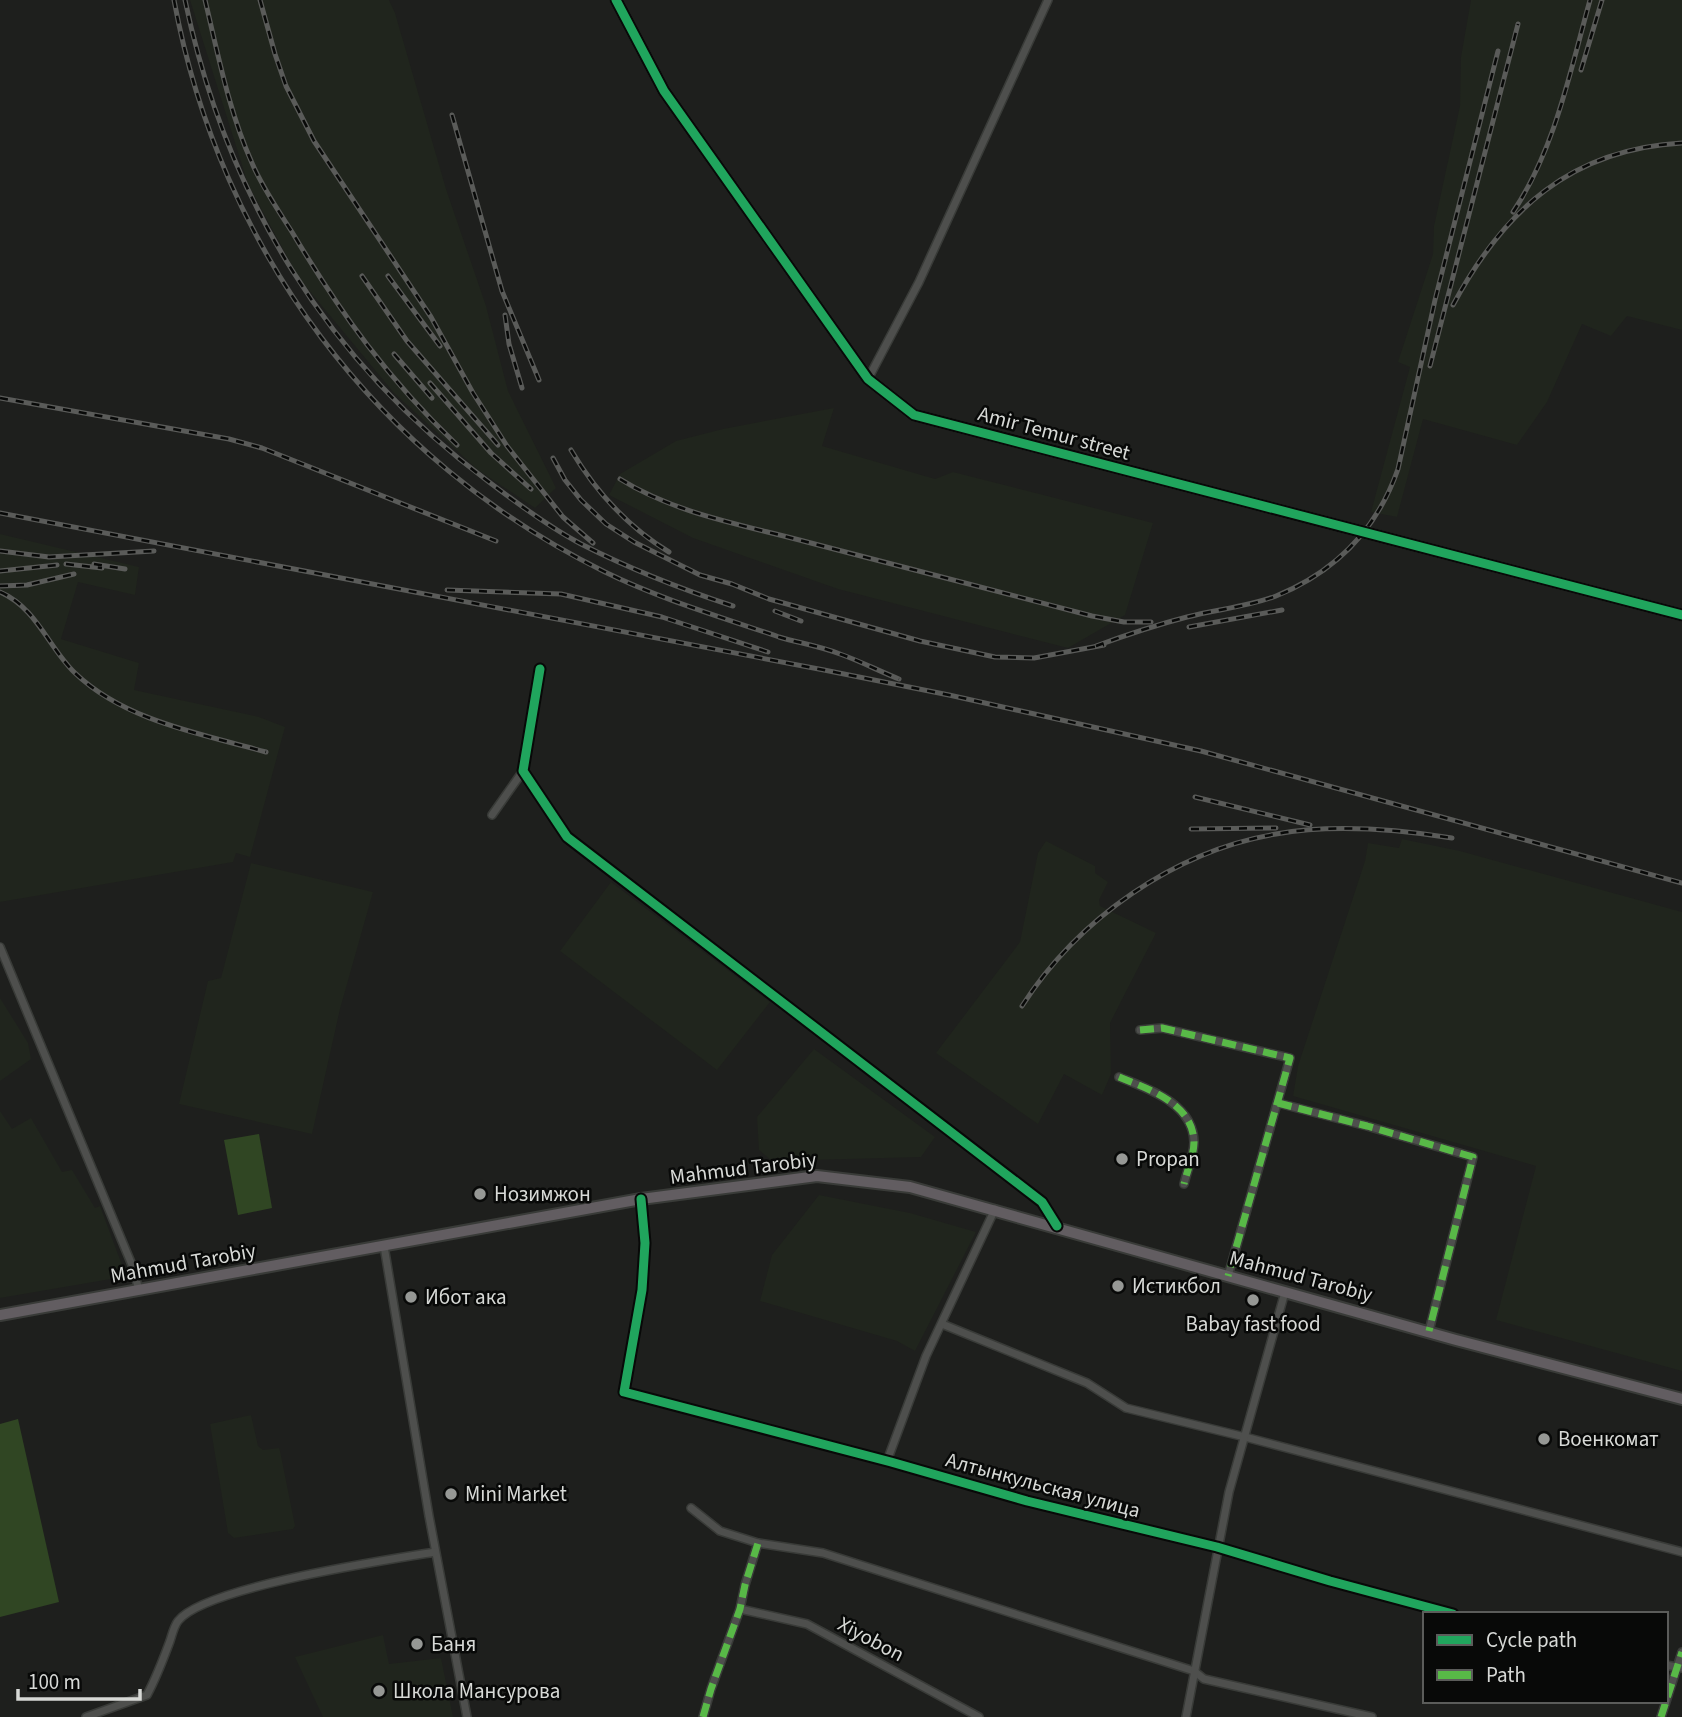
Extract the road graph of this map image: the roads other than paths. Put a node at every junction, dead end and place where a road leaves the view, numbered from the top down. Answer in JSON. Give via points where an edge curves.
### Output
{"nodes":[{"id":1,"x":616,"y":0,"type":"edge"},
{"id":2,"x":1048,"y":0,"type":"edge"},
{"id":3,"x":868,"y":379,"type":"junction"},
{"id":4,"x":1682,"y":615,"type":"edge"},
{"id":5,"x":540,"y":669,"type":"dead end"},
{"id":6,"x":523,"y":771,"type":"junction"},
{"id":7,"x":492,"y":815,"type":"dead end"},
{"id":8,"x":0,"y":947,"type":"edge"},
{"id":9,"x":1140,"y":1030,"type":"dead end"},
{"id":10,"x":1119,"y":1077,"type":"dead end"},
{"id":11,"x":1278,"y":1103,"type":"junction"},
{"id":12,"x":1184,"y":1184,"type":"dead end"},
{"id":13,"x":640,"y":1199,"type":"junction"},
{"id":14,"x":995,"y":1209,"type":"junction"},
{"id":15,"x":1056,"y":1226,"type":"junction"},
{"id":16,"x":384,"y":1246,"type":"junction"},
{"id":17,"x":1227,"y":1276,"type":"junction"},
{"id":18,"x":139,"y":1290,"type":"junction"},
{"id":19,"x":1285,"y":1292,"type":"junction"},
{"id":20,"x":0,"y":1315,"type":"edge"},
{"id":21,"x":942,"y":1324,"type":"junction"},
{"id":22,"x":1429,"y":1331,"type":"junction"},
{"id":23,"x":1682,"y":1399,"type":"edge"},
{"id":24,"x":1245,"y":1437,"type":"junction"},
{"id":25,"x":887,"y":1461,"type":"junction"},
{"id":26,"x":691,"y":1508,"type":"dead end"},
{"id":27,"x":758,"y":1543,"type":"junction"},
{"id":28,"x":1217,"y":1548,"type":"junction"},
{"id":29,"x":435,"y":1552,"type":"junction"},
{"id":30,"x":1682,"y":1552,"type":"edge"},
{"id":31,"x":740,"y":1609,"type":"junction"},
{"id":32,"x":1446,"y":1612,"type":"edge"},
{"id":33,"x":1682,"y":1652,"type":"edge"},
{"id":34,"x":1680,"y":1668,"type":"edge"},
{"id":35,"x":1194,"y":1671,"type":"junction"},
{"id":36,"x":1668,"y":1699,"type":"edge"},
{"id":37,"x":86,"y":1717,"type":"edge"},
{"id":38,"x":467,"y":1717,"type":"edge"},
{"id":39,"x":703,"y":1717,"type":"edge"},
{"id":40,"x":979,"y":1717,"type":"edge"},
{"id":41,"x":1186,"y":1717,"type":"edge"},
{"id":42,"x":1372,"y":1717,"type":"edge"}],
"edges":[{"from":1,"to":3,"type":"street","name":"Amir Temur street","via":[[664,91]]},
{"from":2,"to":3,"type":"street","via":[[919,282]]},
{"from":3,"to":4,"type":"street","name":"Amir Temur street","via":[[914,415]]},
{"from":5,"to":6,"type":"street"},
{"from":6,"to":7,"type":"street"},
{"from":6,"to":15,"type":"street","via":[[567,836],[1042,1202]]},
{"from":8,"to":18,"type":"street"},
{"from":9,"to":11,"type":"street","via":[[1162,1028],[1290,1058]]},
{"from":10,"to":12,"type":"street","via":[[1174,1102],[1188,1121],[1194,1143]]},
{"from":11,"to":17,"type":"street"},
{"from":11,"to":22,"type":"street","via":[[1473,1157]]},
{"from":13,"to":14,"type":"main road","name":"Mahmud Tarobiy","via":[[817,1176],[910,1187]]},
{"from":13,"to":16,"type":"main road","name":"Mahmud Tarobiy"},
{"from":13,"to":25,"type":"street","name":"Алтынкульская улица","via":[[645,1243],[642,1290],[624,1392]]},
{"from":14,"to":15,"type":"main road","name":"Mahmud Tarobiy"},
{"from":14,"to":21,"type":"street"},
{"from":15,"to":17,"type":"main road","name":"Mahmud Tarobiy"},
{"from":16,"to":18,"type":"main road","name":"Mahmud Tarobiy"},
{"from":16,"to":29,"type":"street"},
{"from":17,"to":19,"type":"main road","name":"Mahmud Tarobiy"},
{"from":18,"to":20,"type":"main road","name":"Mahmud Tarobiy"},
{"from":19,"to":22,"type":"main road","name":"Mahmud Tarobiy"},
{"from":19,"to":24,"type":"street"},
{"from":21,"to":24,"type":"street","via":[[1087,1382],[1126,1408]]},
{"from":21,"to":25,"type":"street"},
{"from":22,"to":23,"type":"main road","name":"Mahmud Tarobiy"},
{"from":24,"to":28,"type":"street"},
{"from":24,"to":30,"type":"street"},
{"from":25,"to":28,"type":"street","name":"Алтынкульская улица"},
{"from":26,"to":27,"type":"street","via":[[720,1531]]},
{"from":27,"to":31,"type":"street"},
{"from":27,"to":35,"type":"street","via":[[824,1553]]},
{"from":28,"to":32,"type":"street","name":"Алтынкульская улица"},
{"from":28,"to":35,"type":"street"},
{"from":29,"to":37,"type":"street","via":[[302,1575],[196,1608],[178,1621],[147,1695]]},
{"from":29,"to":38,"type":"street"},
{"from":31,"to":39,"type":"street"},
{"from":31,"to":40,"type":"street","name":"Xiyobon","via":[[807,1624]]},
{"from":33,"to":34,"type":"street"},
{"from":34,"to":36,"type":"street"},
{"from":35,"to":41,"type":"street"},
{"from":35,"to":42,"type":"street","via":[[1204,1679]]}]}
